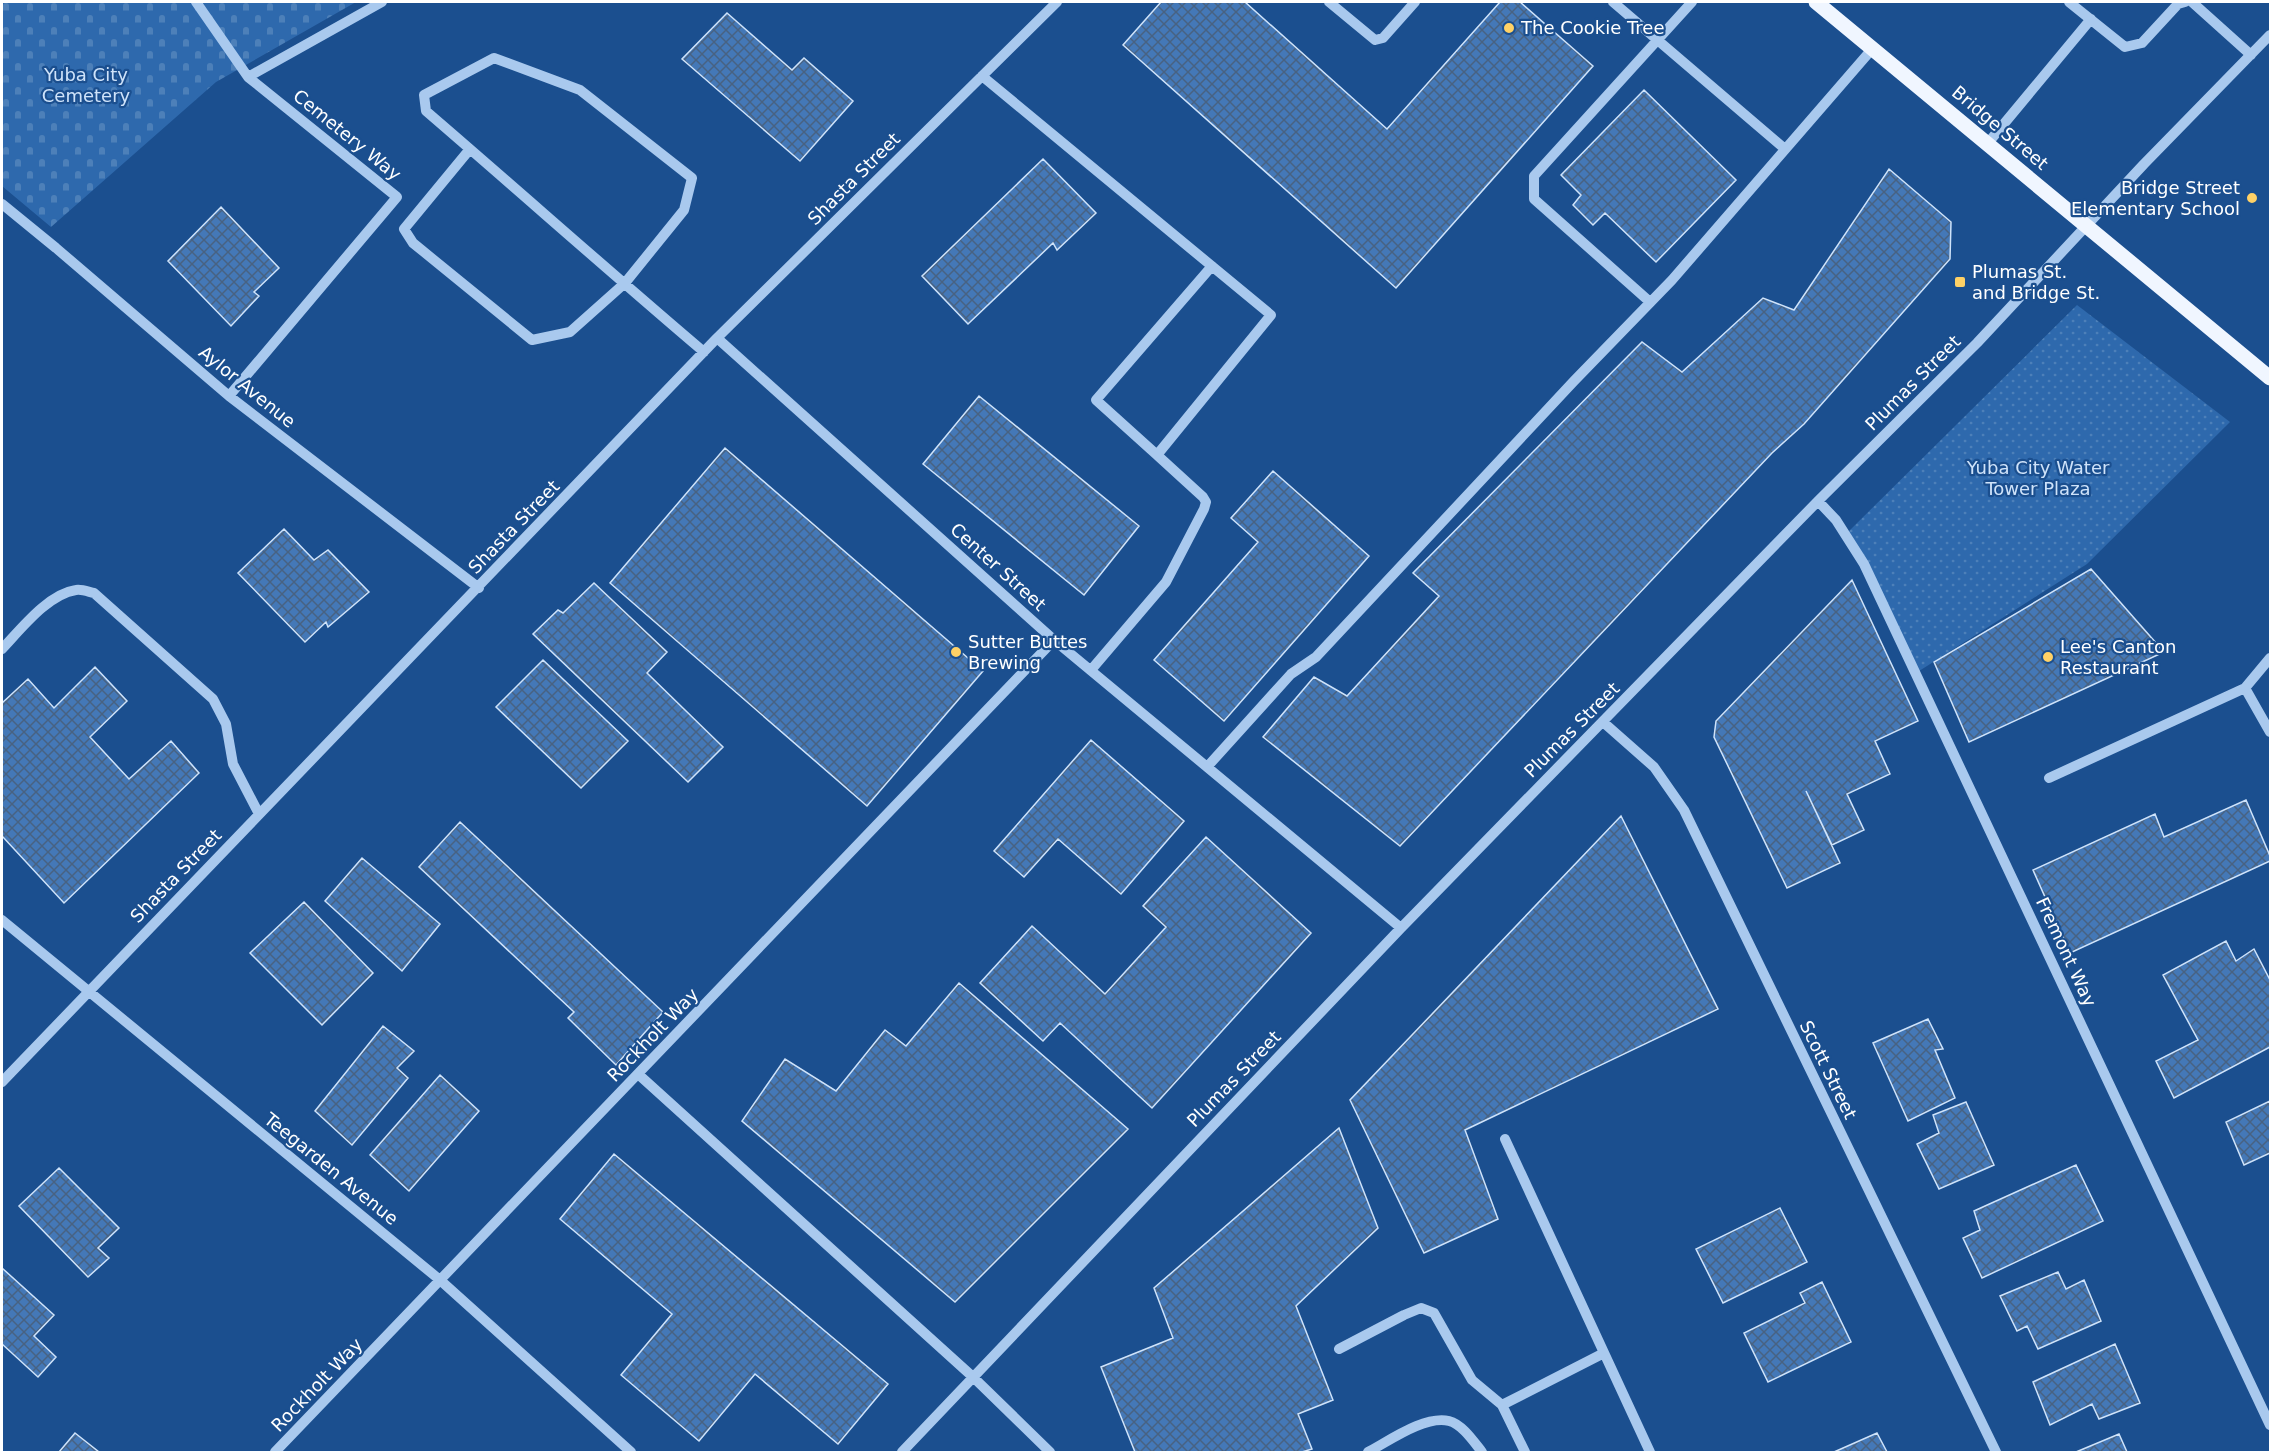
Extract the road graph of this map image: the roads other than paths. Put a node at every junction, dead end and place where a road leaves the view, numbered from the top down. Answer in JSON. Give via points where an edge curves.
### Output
{"nodes":[{"id":1,"x":196,"y":2,"type":"edge"},
{"id":2,"x":382,"y":2,"type":"edge"},
{"id":3,"x":1057,"y":2,"type":"edge"},
{"id":4,"x":1329,"y":2,"type":"edge"},
{"id":5,"x":1415,"y":2,"type":"edge"},
{"id":6,"x":1613,"y":2,"type":"edge"},
{"id":7,"x":1692,"y":2,"type":"edge"},
{"id":8,"x":1816,"y":2,"type":"edge"},
{"id":9,"x":2069,"y":2,"type":"edge"},
{"id":10,"x":2185,"y":2,"type":"edge"},
{"id":11,"x":2192,"y":2,"type":"edge"},
{"id":12,"x":2091,"y":19,"type":"junction"},
{"id":13,"x":2271,"y":35,"type":"edge"},
{"id":14,"x":1658,"y":39,"type":"junction"},
{"id":15,"x":1873,"y":48,"type":"junction"},
{"id":16,"x":2251,"y":56,"type":"junction"},
{"id":17,"x":982,"y":76,"type":"junction"},
{"id":18,"x":248,"y":77,"type":"junction"},
{"id":19,"x":1988,"y":143,"type":"junction"},
{"id":20,"x":470,"y":149,"type":"junction"},
{"id":21,"x":1785,"y":149,"type":"junction"},
{"id":22,"x":2,"y":204,"type":"edge"},
{"id":23,"x":2088,"y":226,"type":"junction"},
{"id":24,"x":1212,"y":266,"type":"junction"},
{"id":25,"x":625,"y":283,"type":"junction"},
{"id":26,"x":1650,"y":302,"type":"junction"},
{"id":27,"x":717,"y":338,"type":"junction"},
{"id":28,"x":704,"y":352,"type":"junction"},
{"id":29,"x":2271,"y":378,"type":"edge"},
{"id":30,"x":229,"y":396,"type":"junction"},
{"id":31,"x":1157,"y":455,"type":"junction"},
{"id":32,"x":1818,"y":501,"type":"junction"},
{"id":33,"x":479,"y":588,"type":"junction"},
{"id":34,"x":1054,"y":640,"type":"junction"},
{"id":35,"x":2,"y":649,"type":"edge"},
{"id":36,"x":2271,"y":658,"type":"edge"},
{"id":37,"x":1091,"y":670,"type":"junction"},
{"id":38,"x":2245,"y":688,"type":"junction"},
{"id":39,"x":1603,"y":722,"type":"junction"},
{"id":40,"x":2271,"y":732,"type":"edge"},
{"id":41,"x":1207,"y":767,"type":"junction"},
{"id":42,"x":2049,"y":778,"type":"dead end"},
{"id":43,"x":259,"y":814,"type":"junction"},
{"id":44,"x":2,"y":920,"type":"edge"},
{"id":45,"x":1401,"y":928,"type":"junction"},
{"id":46,"x":89,"y":990,"type":"junction"},
{"id":47,"x":638,"y":1074,"type":"junction"},
{"id":48,"x":2,"y":1082,"type":"edge"},
{"id":49,"x":1505,"y":1139,"type":"dead end"},
{"id":50,"x":440,"y":1280,"type":"junction"},
{"id":51,"x":1339,"y":1349,"type":"dead end"},
{"id":52,"x":1604,"y":1353,"type":"junction"},
{"id":53,"x":973,"y":1377,"type":"junction"},
{"id":54,"x":1502,"y":1405,"type":"junction"},
{"id":55,"x":2271,"y":1425,"type":"edge"},
{"id":56,"x":275,"y":1452,"type":"edge"},
{"id":57,"x":631,"y":1452,"type":"edge"},
{"id":58,"x":902,"y":1452,"type":"edge"},
{"id":59,"x":1050,"y":1452,"type":"edge"},
{"id":60,"x":1368,"y":1452,"type":"edge"},
{"id":61,"x":1482,"y":1452,"type":"edge"},
{"id":62,"x":1525,"y":1452,"type":"edge"},
{"id":63,"x":1650,"y":1452,"type":"edge"},
{"id":64,"x":1996,"y":1452,"type":"edge"}],
"edges":[{"from":1,"to":18,"type":"street"},
{"from":2,"to":18,"type":"street"},
{"from":3,"to":17,"type":"street","name":"Shasta Street"},
{"from":4,"to":5,"type":"street","via":[[1375,40],[1383,38]]},
{"from":6,"to":14,"type":"street"},
{"from":7,"to":14,"type":"street"},
{"from":8,"to":15,"type":"main road","name":"Bridge Street"},
{"from":9,"to":12,"type":"street"},
{"from":10,"to":12,"type":"street","via":[[2178,4],[2142,43],[2125,47]]},
{"from":11,"to":16,"type":"street"},
{"from":12,"to":19,"type":"street"},
{"from":13,"to":16,"type":"street","name":"Plumas Street"},
{"from":14,"to":21,"type":"street"},
{"from":14,"to":26,"type":"street","via":[[1534,176],[1534,199]]},
{"from":15,"to":19,"type":"main road","name":"Bridge Street"},
{"from":15,"to":21,"type":"street"},
{"from":16,"to":23,"type":"street","name":"Plumas Street"},
{"from":17,"to":24,"type":"street"},
{"from":17,"to":27,"type":"street","name":"Shasta Street"},
{"from":18,"to":30,"type":"street","name":"Cemetery Way","via":[[398,197]]},
{"from":19,"to":23,"type":"main road","name":"Bridge Street"},
{"from":20,"to":25,"type":"street"},
{"from":20,"to":25,"type":"street","via":[[404,229],[413,243],[532,340],[570,332]]},
{"from":20,"to":25,"type":"street","via":[[426,111],[424,95],[494,58],[580,90],[692,178],[684,210]]},
{"from":21,"to":26,"type":"street"},
{"from":22,"to":30,"type":"street","name":"Aylor Avenue"},
{"from":23,"to":29,"type":"main road","name":"Bridge Street"},
{"from":23,"to":32,"type":"street","name":"Plumas Street"},
{"from":24,"to":31,"type":"street","via":[[1271,315]]},
{"from":24,"to":31,"type":"street","via":[[1096,400]]},
{"from":25,"to":28,"type":"street"},
{"from":26,"to":41,"type":"street","via":[[1316,657],[1291,674]]},
{"from":27,"to":28,"type":"street","name":"Shasta Street"},
{"from":27,"to":34,"type":"street","name":"Center Street"},
{"from":28,"to":33,"type":"street","name":"Shasta Street"},
{"from":30,"to":33,"type":"street","name":"Aylor Avenue"},
{"from":31,"to":37,"type":"street","via":[[1203,497],[1204,509],[1166,582]]},
{"from":32,"to":39,"type":"street","name":"Plumas Street"},
{"from":32,"to":55,"type":"street","name":"Fremont Way","via":[[1836,520],[1864,564]]},
{"from":33,"to":43,"type":"street","name":"Shasta Street"},
{"from":34,"to":37,"type":"street","name":"Center Street"},
{"from":34,"to":47,"type":"street","name":"Rockholt Way"},
{"from":35,"to":43,"type":"street","via":[[58,595],[78,589],[94,593],[213,699],[226,724],[233,765]]},
{"from":36,"to":38,"type":"street"},
{"from":37,"to":41,"type":"street","name":"Center Street"},
{"from":38,"to":40,"type":"street"},
{"from":38,"to":42,"type":"street"},
{"from":39,"to":45,"type":"street","name":"Plumas Street"},
{"from":39,"to":64,"type":"street","name":"Scott Street","via":[[1654,767],[1684,810]]},
{"from":41,"to":45,"type":"street","name":"Center Street"},
{"from":43,"to":46,"type":"street","name":"Shasta Street"},
{"from":44,"to":46,"type":"street","name":"Teegarden Avenue"},
{"from":45,"to":53,"type":"street","name":"Plumas Street"},
{"from":46,"to":48,"type":"street","name":"Shasta Street"},
{"from":46,"to":50,"type":"street","name":"Teegarden Avenue"},
{"from":47,"to":50,"type":"street","name":"Rockholt Way"},
{"from":47,"to":53,"type":"street"},
{"from":49,"to":52,"type":"street"},
{"from":50,"to":56,"type":"street","name":"Rockholt Way"},
{"from":50,"to":57,"type":"street","name":"Teegarden Avenue"},
{"from":51,"to":54,"type":"street","via":[[1421,1308],[1434,1313],[1472,1380]]},
{"from":52,"to":54,"type":"street"},
{"from":52,"to":63,"type":"street"},
{"from":53,"to":58,"type":"street","name":"Plumas Street"},
{"from":53,"to":59,"type":"street"},
{"from":54,"to":62,"type":"street"},
{"from":60,"to":61,"type":"street","via":[[1429,1420],[1450,1421],[1470,1436]]}]}
